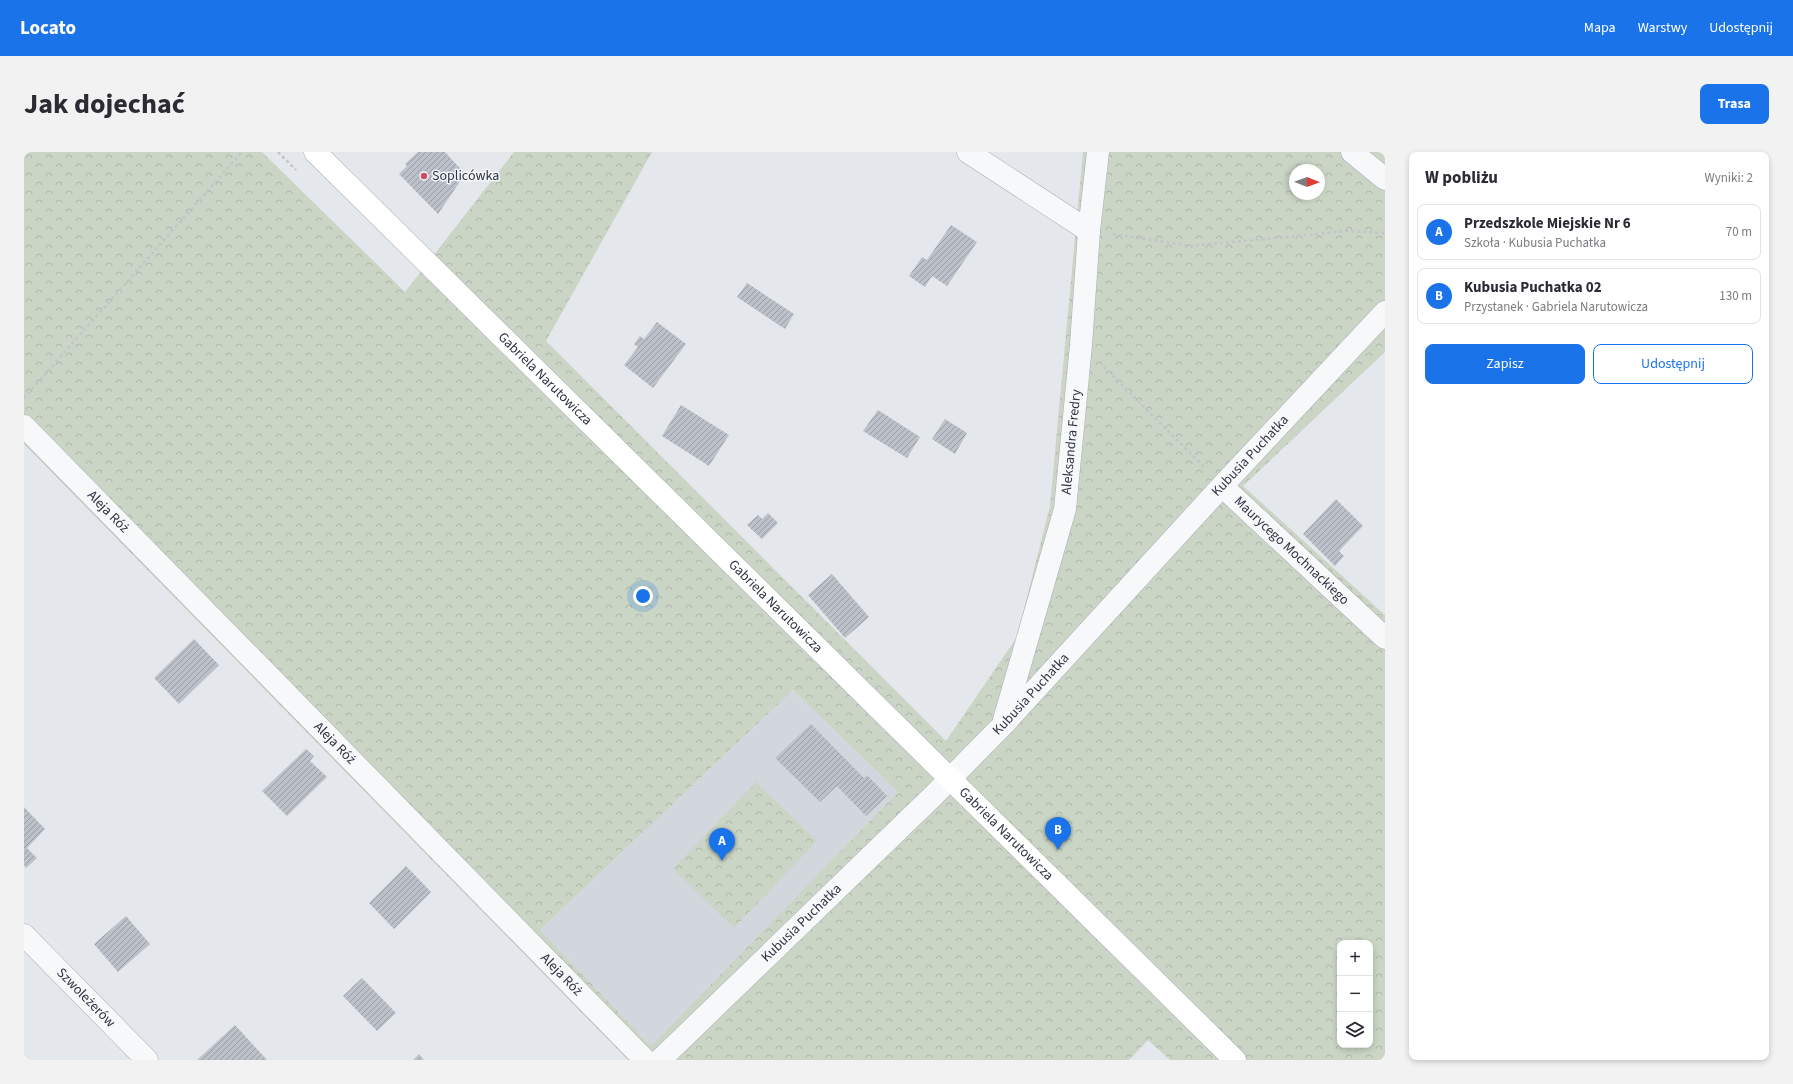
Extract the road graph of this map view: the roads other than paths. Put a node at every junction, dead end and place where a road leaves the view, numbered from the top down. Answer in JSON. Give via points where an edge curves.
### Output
{"nodes":[{"id":1,"x":315,"y":152,"type":"edge"},
{"id":2,"x":968,"y":152,"type":"edge"},
{"id":3,"x":1098,"y":152,"type":"edge"},
{"id":4,"x":1352,"y":152,"type":"edge"},
{"id":5,"x":1385,"y":179,"type":"edge"},
{"id":6,"x":1089,"y":231,"type":"junction"},
{"id":7,"x":1385,"y":312,"type":"edge"},
{"id":8,"x":24,"y":426,"type":"edge"},
{"id":9,"x":1222,"y":486,"type":"junction"},
{"id":10,"x":1385,"y":638,"type":"edge"},
{"id":11,"x":1003,"y":724,"type":"junction"},
{"id":12,"x":950,"y":779,"type":"junction"},
{"id":13,"x":24,"y":935,"type":"edge"},
{"id":14,"x":147,"y":1060,"type":"edge"},
{"id":15,"x":645,"y":1060,"type":"edge"},
{"id":16,"x":660,"y":1060,"type":"edge"},
{"id":17,"x":1235,"y":1060,"type":"edge"}],
"edges":[{"from":1,"to":12,"type":"street","name":"Gabriela Narutowicza"},
{"from":2,"to":6,"type":"street"},
{"from":3,"to":6,"type":"street","name":"Aleksandra Fredry"},
{"from":4,"to":5,"type":"street"},
{"from":6,"to":11,"type":"street","name":"Aleksandra Fredry","via":[[1065,509]]},
{"from":7,"to":9,"type":"street","name":"Kubusia Puchatka"},
{"from":8,"to":15,"type":"street","name":"Aleja Róż"},
{"from":9,"to":10,"type":"street","name":"Maurycego Mochnackiego"},
{"from":9,"to":11,"type":"street","name":"Kubusia Puchatka"},
{"from":11,"to":12,"type":"street","name":"Kubusia Puchatka"},
{"from":12,"to":16,"type":"street","name":"Kubusia Puchatka"},
{"from":12,"to":17,"type":"street","name":"Gabriela Narutowicza"},
{"from":13,"to":14,"type":"street","name":"Szwoleżerów"}]}
